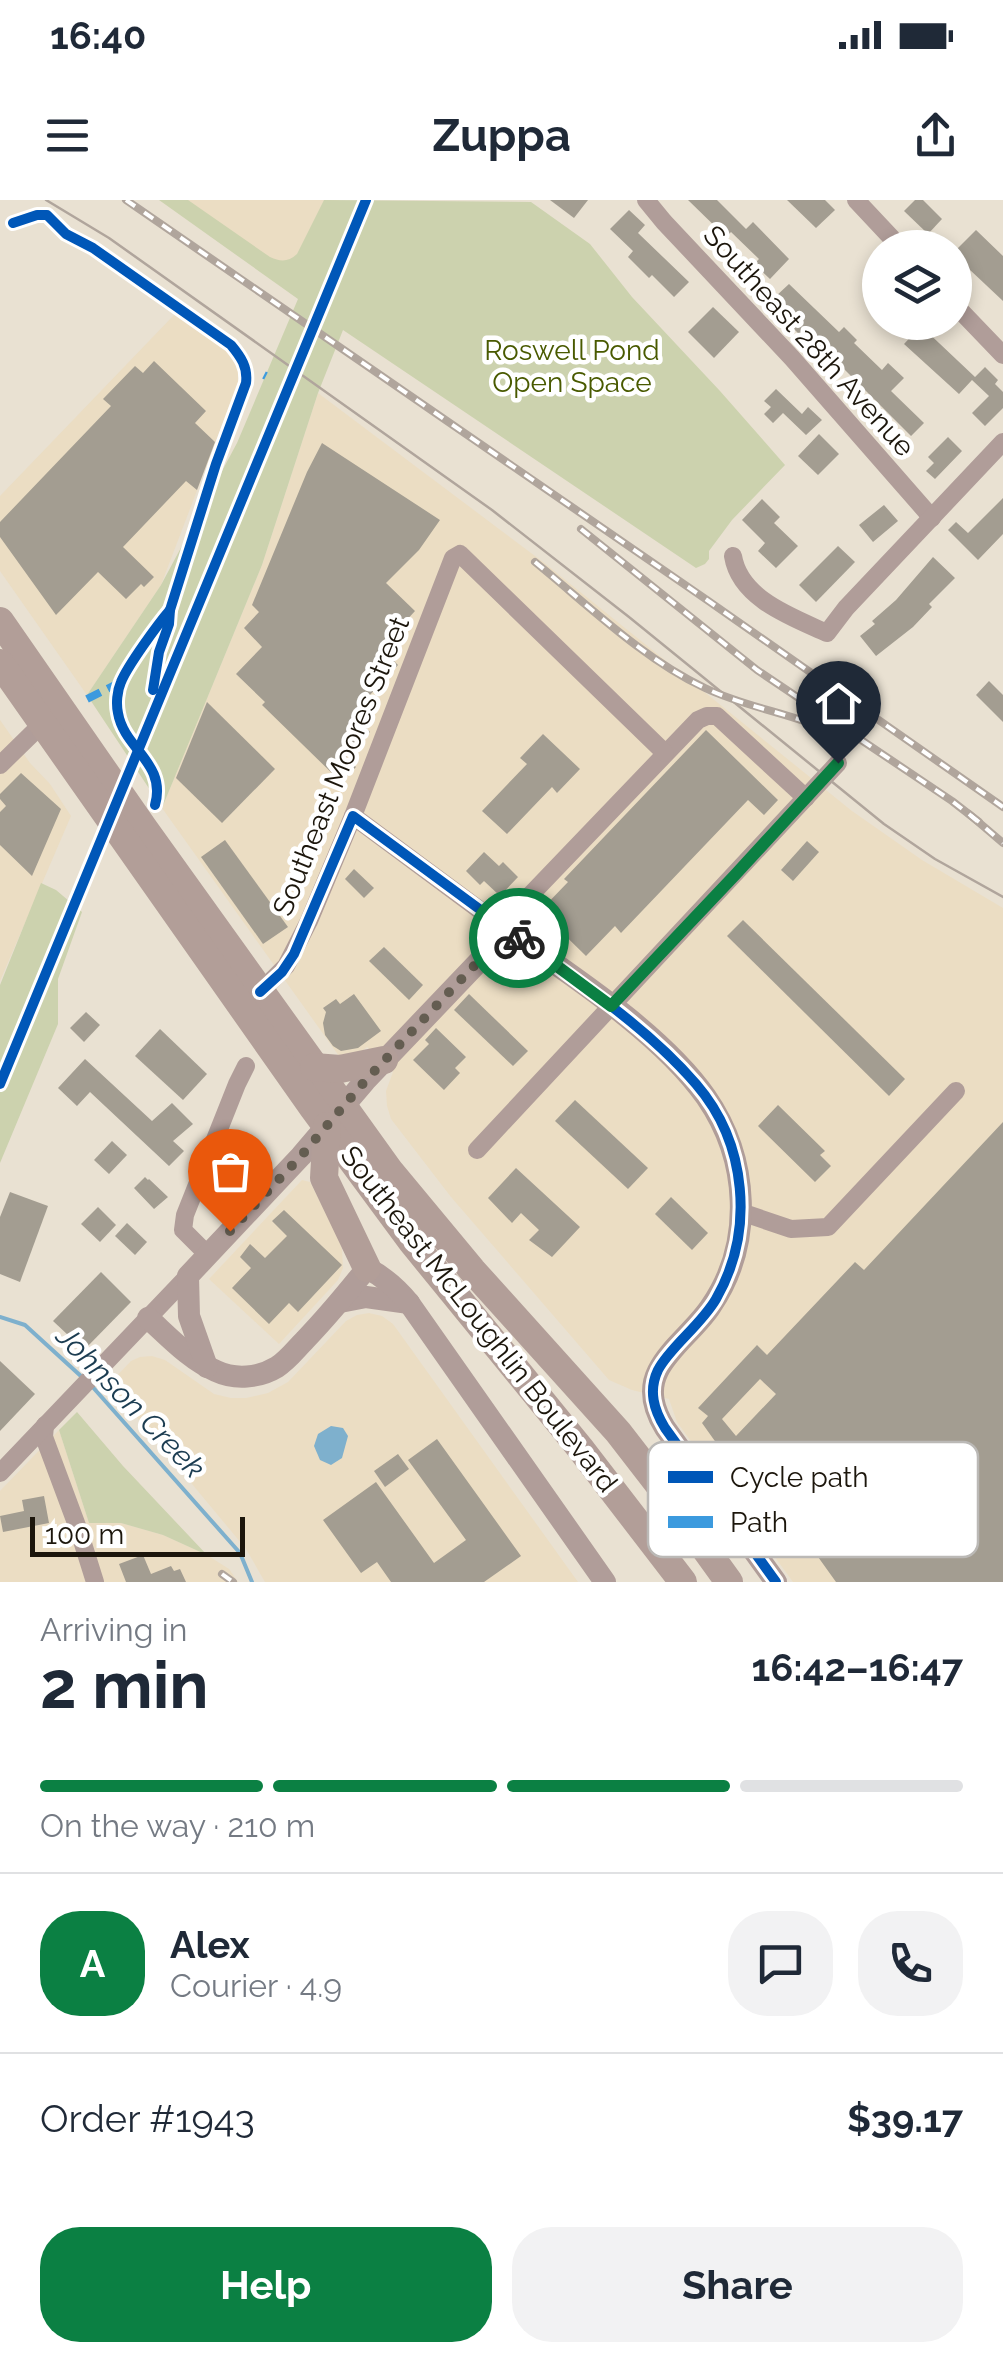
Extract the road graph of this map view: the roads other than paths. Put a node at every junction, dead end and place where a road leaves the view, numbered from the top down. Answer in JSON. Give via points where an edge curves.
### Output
{"nodes":[{"id":1,"x":646,"y":200,"type":"edge"},
{"id":2,"x":856,"y":200,"type":"edge"},
{"id":3,"x":884,"y":230,"type":"edge"},
{"id":4,"x":972,"y":322,"type":"edge"},
{"id":5,"x":1003,"y":355,"type":"edge"},
{"id":6,"x":1003,"y":442,"type":"edge"},
{"id":7,"x":932,"y":518,"type":"junction"},
{"id":8,"x":734,"y":556,"type":"dead end"},
{"id":9,"x":0,"y":621,"type":"edge"},
{"id":10,"x":0,"y":663,"type":"edge"},
{"id":11,"x":42,"y":724,"type":"junction"},
{"id":12,"x":665,"y":754,"type":"junction"},
{"id":13,"x":838,"y":763,"type":"dead end"},
{"id":14,"x":0,"y":765,"type":"edge"},
{"id":15,"x":806,"y":798,"type":"junction"},
{"id":16,"x":353,"y":816,"type":"junction"},
{"id":17,"x":508,"y":930,"type":"junction"},
{"id":18,"x":260,"y":992,"type":"junction"},
{"id":19,"x":611,"y":1006,"type":"junction"},
{"id":20,"x":384,"y":1060,"type":"junction"},
{"id":21,"x":246,"y":1066,"type":"dead end"},
{"id":22,"x":314,"y":1067,"type":"junction"},
{"id":23,"x":956,"y":1091,"type":"dead end"},
{"id":24,"x":334,"y":1116,"type":"junction"},
{"id":25,"x":476,"y":1150,"type":"dead end"},
{"id":26,"x":741,"y":1212,"type":"junction"},
{"id":27,"x":208,"y":1255,"type":"junction"},
{"id":28,"x":367,"y":1268,"type":"junction"},
{"id":29,"x":188,"y":1276,"type":"junction"},
{"id":30,"x":340,"y":1302,"type":"junction"},
{"id":31,"x":408,"y":1303,"type":"junction"},
{"id":32,"x":148,"y":1318,"type":"junction"},
{"id":33,"x":207,"y":1366,"type":"junction"},
{"id":34,"x":45,"y":1425,"type":"junction"},
{"id":35,"x":675,"y":1442,"type":"edge"},
{"id":36,"x":648,"y":1471,"type":"edge"},
{"id":37,"x":0,"y":1472,"type":"edge"},
{"id":38,"x":648,"y":1536,"type":"edge"},
{"id":39,"x":664,"y":1557,"type":"edge"},
{"id":40,"x":710,"y":1557,"type":"edge"},
{"id":41,"x":758,"y":1557,"type":"edge"},
{"id":42,"x":95,"y":1582,"type":"edge"},
{"id":43,"x":605,"y":1582,"type":"edge"},
{"id":44,"x":683,"y":1582,"type":"edge"},
{"id":45,"x":728,"y":1582,"type":"edge"},
{"id":46,"x":776,"y":1582,"type":"edge"}],
"edges":[{"from":1,"to":7,"type":"street","name":"Southeast 28th Avenue"},
{"from":2,"to":3,"type":"street"},
{"from":4,"to":5,"type":"street"},
{"from":6,"to":7,"type":"street"},
{"from":7,"to":8,"type":"street","via":[[827,633],[762,599],[744,581]]},
{"from":9,"to":18,"type":"highway","name":"Southeast McLoughlin Boulevard"},
{"from":10,"to":11,"type":"highway","name":"Southeast McLoughlin Boulevard"},
{"from":11,"to":14,"type":"street"},
{"from":11,"to":24,"type":"highway","name":"Southeast McLoughlin Boulevard"},
{"from":12,"to":15,"type":"street","via":[[698,720],[717,716]]},
{"from":12,"to":16,"type":"street","name":"Southeast Moores Street","via":[[460,554]]},
{"from":12,"to":17,"type":"street","via":[[514,911]]},
{"from":13,"to":15,"type":"street"},
{"from":15,"to":19,"type":"street"},
{"from":16,"to":17,"type":"street"},
{"from":16,"to":18,"type":"street","name":"Southeast Moores Street","via":[[294,954]]},
{"from":17,"to":19,"type":"street"},
{"from":17,"to":20,"type":"street"},
{"from":18,"to":22,"type":"highway","name":"Southeast McLoughlin Boulevard"},
{"from":19,"to":25,"type":"street"},
{"from":19,"to":26,"type":"street","via":[[668,1055],[714,1110],[735,1161]]},
{"from":20,"to":22,"type":"highway"},
{"from":20,"to":24,"type":"street"},
{"from":21,"to":27,"type":"street","via":[[184,1216],[184,1230]]},
{"from":22,"to":24,"type":"highway","name":"Southeast McLoughlin Boulevard"},
{"from":23,"to":26,"type":"street","via":[[828,1227],[791,1229]]},
{"from":24,"to":27,"type":"street"},
{"from":24,"to":28,"type":"highway","via":[[324,1178]]},
{"from":24,"to":36,"type":"highway","name":"Southeast McLoughlin Boulevard"},
{"from":24,"to":38,"type":"highway","name":"Southeast McLoughlin Boulevard","via":[[412,1242]]},
{"from":26,"to":35,"type":"street","via":[[721,1289],[653,1385],[658,1416]]},
{"from":27,"to":29,"type":"street"},
{"from":28,"to":30,"type":"street"},
{"from":28,"to":31,"type":"street"},
{"from":29,"to":32,"type":"street"},
{"from":29,"to":33,"type":"street","via":[[189,1316]]},
{"from":30,"to":31,"type":"street","via":[[366,1297]]},
{"from":30,"to":33,"type":"street","via":[[274,1369],[239,1377]]},
{"from":31,"to":43,"type":"street"},
{"from":32,"to":33,"type":"street"},
{"from":32,"to":34,"type":"street"},
{"from":34,"to":37,"type":"street"},
{"from":34,"to":42,"type":"street"},
{"from":39,"to":44,"type":"highway","name":"Southeast McLoughlin Boulevard"},
{"from":40,"to":45,"type":"highway","name":"Southeast McLoughlin Boulevard"},
{"from":41,"to":46,"type":"street"}]}
